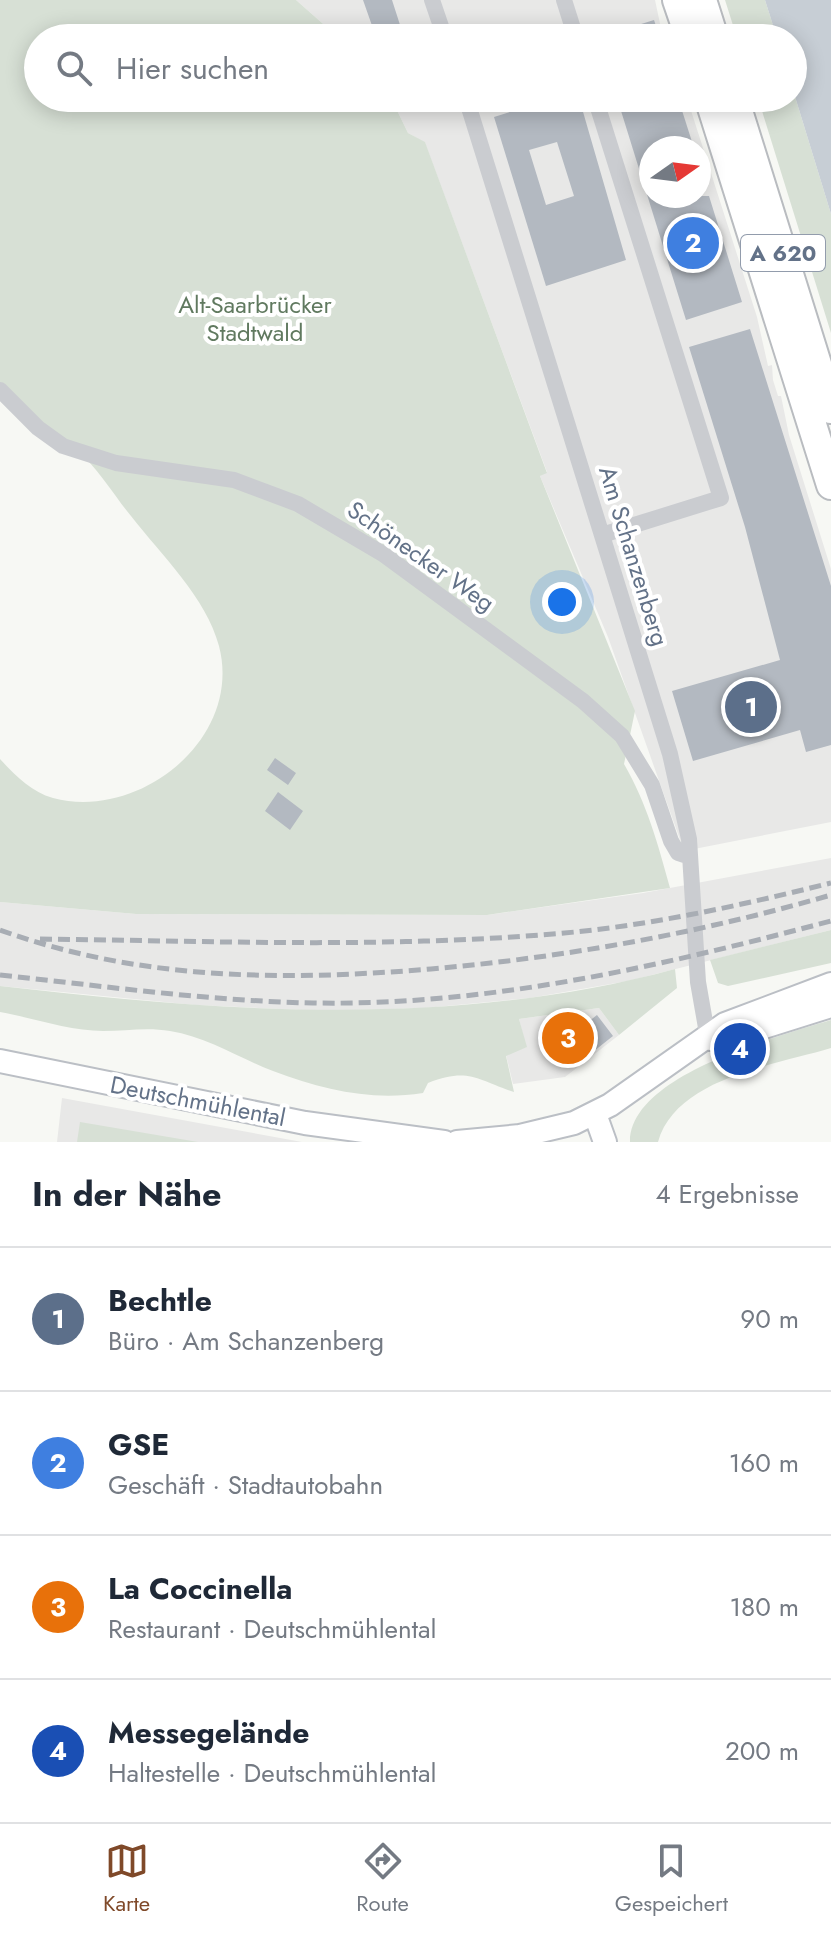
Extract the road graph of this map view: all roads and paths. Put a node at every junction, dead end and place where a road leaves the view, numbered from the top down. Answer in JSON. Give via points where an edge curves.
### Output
{"nodes":[{"id":1,"x":432,"y":0,"type":"edge"},
{"id":2,"x":564,"y":0,"type":"edge"},
{"id":3,"x":677,"y":0,"type":"edge"},
{"id":4,"x":702,"y":0,"type":"edge"},
{"id":5,"x":440,"y":24,"type":"edge"},
{"id":6,"x":572,"y":24,"type":"edge"},
{"id":7,"x":685,"y":24,"type":"edge"},
{"id":8,"x":710,"y":24,"type":"edge"},
{"id":9,"x":470,"y":112,"type":"edge"},
{"id":10,"x":599,"y":112,"type":"edge"},
{"id":11,"x":713,"y":112,"type":"edge"},
{"id":12,"x":738,"y":112,"type":"edge"},
{"id":13,"x":0,"y":390,"type":"edge"},
{"id":14,"x":831,"y":409,"type":"edge"},
{"id":15,"x":831,"y":485,"type":"edge"},
{"id":16,"x":602,"y":535,"type":"junction"},
{"id":17,"x":690,"y":857,"type":"junction"},
{"id":18,"x":831,"y":984,"type":"edge"},
{"id":19,"x":831,"y":1006,"type":"edge"},
{"id":20,"x":708,"y":1039,"type":"junction"},
{"id":21,"x":0,"y":1061,"type":"edge"},
{"id":22,"x":595,"y":1114,"type":"junction"},
{"id":23,"x":444,"y":1142,"type":"edge"},
{"id":24,"x":457,"y":1142,"type":"edge"},
{"id":25,"x":605,"y":1142,"type":"edge"}],
"edges":[{"from":1,"to":5,"type":"street"},
{"from":2,"to":6,"type":"street"},
{"from":3,"to":7,"type":"highway"},
{"from":4,"to":8,"type":"highway"},
{"from":9,"to":16,"type":"street","name":"Am Schanzenberg"},
{"from":10,"to":16,"type":"street","via":[[721,498]]},
{"from":11,"to":15,"type":"highway","number":"A 620"},
{"from":12,"to":14,"type":"highway","number":"A 620"},
{"from":13,"to":17,"type":"street","name":"Schönecker Weg","via":[[63,446],[116,463],[234,480],[298,504],[383,554],[583,701],[622,736],[652,785],[671,841],[678,853]]},
{"from":16,"to":17,"type":"street","name":"Am Schanzenberg","via":[[670,754]]},
{"from":17,"to":20,"type":"street","name":"Am Schanzenberg","via":[[696,966]]},
{"from":18,"to":20,"type":"main road","via":[[725,1024]]},
{"from":19,"to":20,"type":"main road","via":[[729,1038]]},
{"from":20,"to":22,"type":"main road"},
{"from":21,"to":23,"type":"main road","name":"Deutschmühlental","via":[[305,1123]]},
{"from":22,"to":24,"type":"main road","via":[[553,1130]]},
{"from":22,"to":25,"type":"main road"}]}
